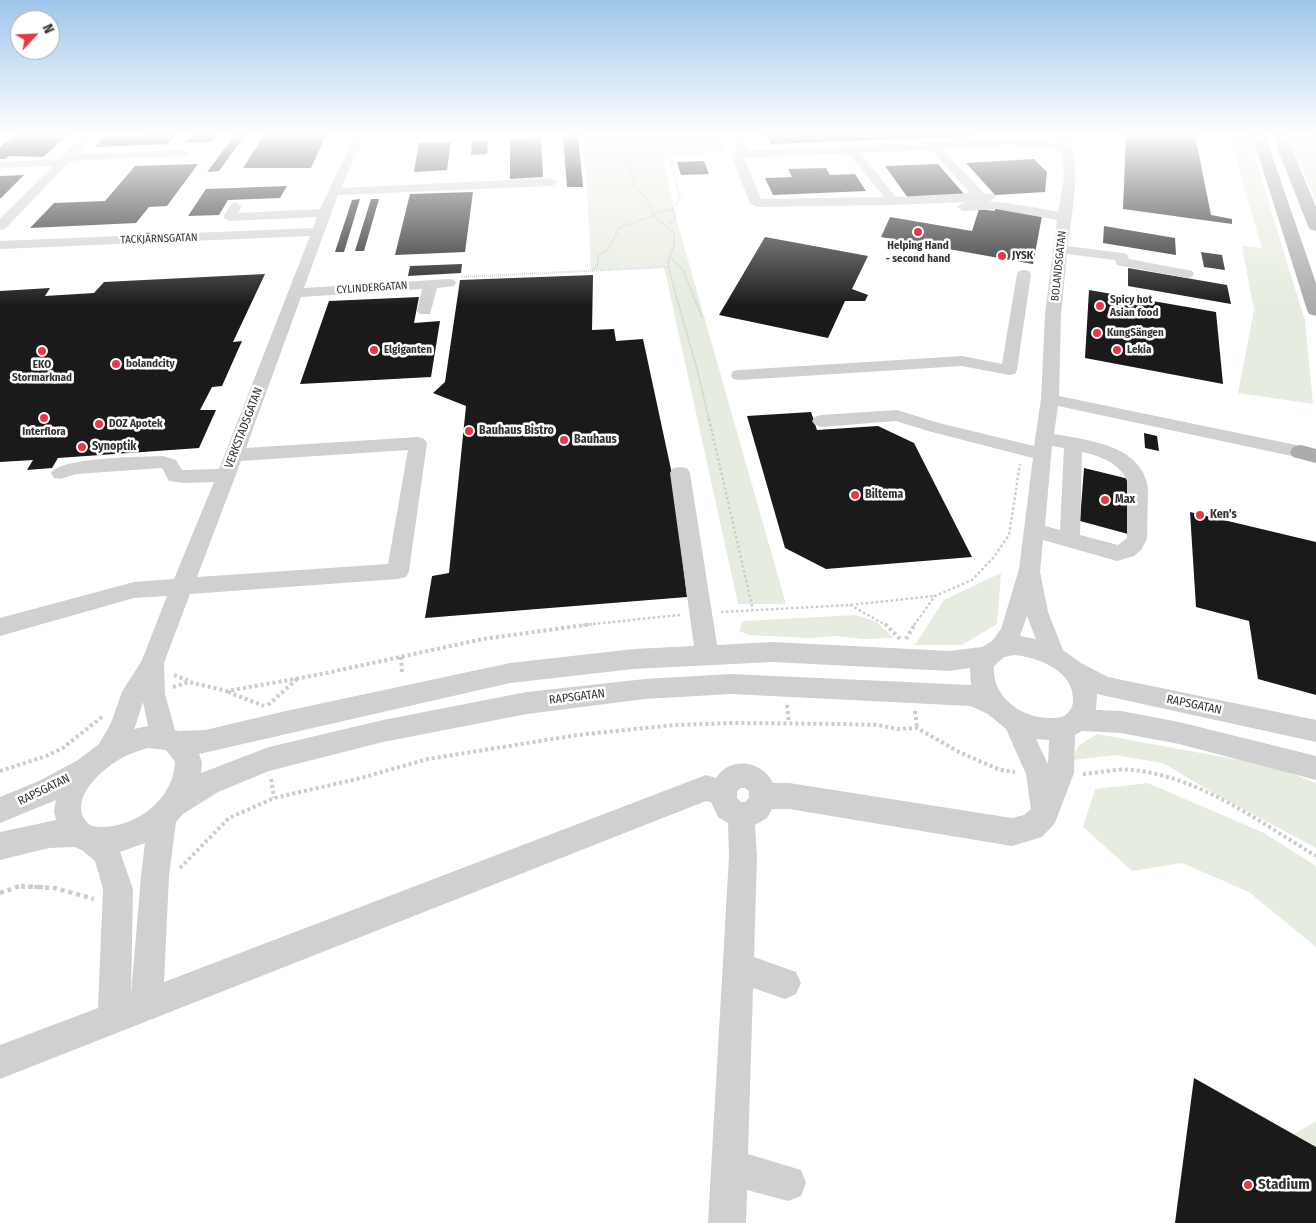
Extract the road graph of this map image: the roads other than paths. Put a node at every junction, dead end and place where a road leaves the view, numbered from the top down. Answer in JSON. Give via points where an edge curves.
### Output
{"nodes":[{"id":1,"x":34,"y":192,"type":"edge"},
{"id":2,"x":333,"y":192,"type":"edge"},
{"id":3,"x":752,"y":192,"type":"edge"},
{"id":4,"x":885,"y":192,"type":"edge"},
{"id":5,"x":976,"y":192,"type":"edge"},
{"id":6,"x":1068,"y":192,"type":"edge"},
{"id":7,"x":1277,"y":192,"type":"edge"},
{"id":8,"x":1302,"y":192,"type":"edge"},
{"id":9,"x":980,"y":196,"type":"junction"},
{"id":10,"x":26,"y":200,"type":"junction"},
{"id":11,"x":8,"y":201,"type":"dead end"},
{"id":12,"x":893,"y":202,"type":"junction"},
{"id":13,"x":236,"y":206,"type":"dead end"},
{"id":14,"x":1065,"y":212,"type":"junction"},
{"id":15,"x":325,"y":213,"type":"junction"},
{"id":16,"x":790,"y":215,"type":"dead end"},
{"id":17,"x":0,"y":226,"type":"edge"},
{"id":18,"x":1316,"y":226,"type":"edge"},
{"id":19,"x":318,"y":232,"type":"junction"},
{"id":20,"x":0,"y":245,"type":"edge"},
{"id":21,"x":1061,"y":248,"type":"junction"},
{"id":22,"x":1161,"y":255,"type":"dead end"},
{"id":23,"x":1122,"y":257,"type":"junction"},
{"id":24,"x":1024,"y":274,"type":"dead end"},
{"id":25,"x":1188,"y":274,"type":"dead end"},
{"id":26,"x":452,"y":280,"type":"road end"},
{"id":27,"x":430,"y":284,"type":"junction"},
{"id":28,"x":295,"y":293,"type":"junction"},
{"id":29,"x":1018,"y":309,"type":"junction"},
{"id":30,"x":1316,"y":310,"type":"edge"},
{"id":31,"x":426,"y":311,"type":"dead end"},
{"id":32,"x":1053,"y":314,"type":"junction"},
{"id":33,"x":739,"y":375,"type":"dead end"},
{"id":34,"x":1050,"y":399,"type":"junction"},
{"id":35,"x":821,"y":421,"type":"dead end"},
{"id":36,"x":1073,"y":445,"type":"junction"},
{"id":37,"x":1043,"y":446,"type":"junction"},
{"id":38,"x":1311,"y":454,"type":"edge"},
{"id":39,"x":234,"y":455,"type":"junction"},
{"id":40,"x":61,"y":473,"type":"dead end"},
{"id":41,"x":680,"y":473,"type":"dead end"},
{"id":42,"x":226,"y":474,"type":"junction"},
{"id":43,"x":1035,"y":523,"type":"junction"},
{"id":44,"x":1070,"y":533,"type":"junction"},
{"id":45,"x":1030,"y":569,"type":"junction"},
{"id":46,"x":181,"y":588,"type":"junction"},
{"id":47,"x":0,"y":627,"type":"edge"},
{"id":48,"x":993,"y":652,"type":"junction"},
{"id":49,"x":707,"y":656,"type":"junction"},
{"id":50,"x":1054,"y":656,"type":"junction"},
{"id":51,"x":1074,"y":672,"type":"junction"},
{"id":52,"x":142,"y":697,"type":"junction"},
{"id":53,"x":1005,"y":713,"type":"junction"},
{"id":54,"x":1071,"y":725,"type":"junction"},
{"id":55,"x":1316,"y":731,"type":"edge"},
{"id":56,"x":171,"y":741,"type":"junction"},
{"id":57,"x":109,"y":750,"type":"junction"},
{"id":58,"x":87,"y":768,"type":"junction"},
{"id":59,"x":1316,"y":768,"type":"edge"},
{"id":60,"x":1050,"y":774,"type":"junction"},
{"id":61,"x":742,"y":801,"type":"junction"},
{"id":62,"x":168,"y":809,"type":"junction"},
{"id":63,"x":0,"y":810,"type":"edge"},
{"id":64,"x":84,"y":837,"type":"junction"},
{"id":65,"x":0,"y":846,"type":"edge"},
{"id":66,"x":738,"y":967,"type":"junction"},
{"id":67,"x":785,"y":983,"type":"dead end"},
{"id":68,"x":147,"y":1005,"type":"junction"},
{"id":69,"x":114,"y":1018,"type":"junction"},
{"id":70,"x":0,"y":1062,"type":"edge"},
{"id":71,"x":730,"y":1167,"type":"junction"},
{"id":72,"x":788,"y":1183,"type":"dead end"},
{"id":73,"x":727,"y":1223,"type":"edge"}],
"edges":[{"from":1,"to":10,"type":"street"},
{"from":2,"to":15,"type":"street","name":"VERKSTADSGATAN"},
{"from":3,"to":12,"type":"street","via":[[756,203]]},
{"from":4,"to":12,"type":"street"},
{"from":5,"to":9,"type":"street"},
{"from":6,"to":14,"type":"street","name":"BOLANDSGATAN"},
{"from":7,"to":30,"type":"main road"},
{"from":8,"to":18,"type":"main road"},
{"from":9,"to":12,"type":"street"},
{"from":9,"to":14,"type":"street","via":[[1022,199]]},
{"from":10,"to":11,"type":"street"},
{"from":10,"to":17,"type":"street"},
{"from":13,"to":15,"type":"street","via":[[229,217]]},
{"from":14,"to":16,"type":"street","via":[[996,205]]},
{"from":14,"to":21,"type":"street","name":"BOLANDSGATAN"},
{"from":15,"to":19,"type":"street","name":"VERKSTADSGATAN"},
{"from":19,"to":20,"type":"street","name":"TACKJÄRNSGATAN"},
{"from":19,"to":28,"type":"street","name":"VERKSTADSGATAN"},
{"from":21,"to":23,"type":"street"},
{"from":21,"to":32,"type":"street","name":"BOLANDSGATAN"},
{"from":22,"to":23,"type":"street","via":[[1122,249]]},
{"from":23,"to":25,"type":"street","via":[[1122,262]]},
{"from":24,"to":29,"type":"street"},
{"from":26,"to":27,"type":"street","name":"CYLINDERGATAN"},
{"from":27,"to":28,"type":"street","name":"CYLINDERGATAN"},
{"from":27,"to":31,"type":"street"},
{"from":28,"to":39,"type":"street","name":"VERKSTADSGATAN"},
{"from":29,"to":32,"type":"street"},
{"from":29,"to":33,"type":"street","via":[[1009,370],[962,361]]},
{"from":32,"to":34,"type":"street","name":"BOLANDSGATAN"},
{"from":34,"to":37,"type":"street","name":"BOLANDSGATAN"},
{"from":34,"to":38,"type":"street"},
{"from":35,"to":37,"type":"street","via":[[897,415],[934,427]]},
{"from":36,"to":37,"type":"street"},
{"from":36,"to":44,"type":"street"},
{"from":36,"to":44,"type":"street","via":[[1113,454],[1129,466],[1137,480],[1137,539],[1127,551],[1117,553]]},
{"from":37,"to":43,"type":"street","name":"BOLANDSGATAN"},
{"from":39,"to":42,"type":"street","name":"VERKSTADSGATAN"},
{"from":39,"to":46,"type":"street","via":[[418,443],[398,571]]},
{"from":40,"to":42,"type":"street","via":[[73,468],[163,462],[169,464],[176,476]]},
{"from":41,"to":49,"type":"street"},
{"from":42,"to":46,"type":"street","name":"VERKSTADSGATAN"},
{"from":43,"to":44,"type":"street"},
{"from":43,"to":45,"type":"street","name":"BOLANDSGATAN"},
{"from":45,"to":48,"type":"street","name":"BOLANDSGATAN","via":[[1011,632]]},
{"from":45,"to":50,"type":"street","name":"BOLANDSGATAN","via":[[1037,612]]},
{"from":46,"to":47,"type":"street","via":[[134,590]]},
{"from":46,"to":52,"type":"street","name":"VERKSTADSGATAN"},
{"from":48,"to":49,"type":"street","via":[[949,661],[772,652]]},
{"from":48,"to":50,"type":"street","via":[[1014,645],[1031,647]]},
{"from":48,"to":53,"type":"street","via":[[981,670],[983,688]]},
{"from":49,"to":56,"type":"street","via":[[634,659],[510,673],[205,742]]},
{"from":50,"to":51,"type":"street"},
{"from":51,"to":54,"type":"street","via":[[1084,689],[1086,706]]},
{"from":51,"to":55,"type":"street","name":"RAPSGATAN","via":[[1104,686]]},
{"from":52,"to":56,"type":"street"},
{"from":52,"to":57,"type":"street","name":"VERKSTADSGATAN"},
{"from":53,"to":54,"type":"street","via":[[1039,730]]},
{"from":53,"to":60,"type":"street"},
{"from":53,"to":62,"type":"street","name":"RAPSGATAN","via":[[972,696],[731,684],[645,689],[527,704],[383,731],[269,759],[209,783]]},
{"from":54,"to":59,"type":"street","via":[[1121,722],[1179,733]]},
{"from":54,"to":60,"type":"street"},
{"from":56,"to":57,"type":"street","via":[[148,737]]},
{"from":56,"to":62,"type":"street","via":[[188,758],[187,780]]},
{"from":57,"to":58,"type":"street"},
{"from":58,"to":63,"type":"street","name":"RAPSGATAN","via":[[48,790]]},
{"from":58,"to":64,"type":"street","via":[[74,784],[67,807],[67,817]]},
{"from":60,"to":61,"type":"street","via":[[1045,814],[1032,827],[1012,832],[789,796]]},
{"from":61,"to":66,"type":"street"},
{"from":61,"to":68,"type":"street","via":[[706,788]]},
{"from":62,"to":64,"type":"street","via":[[137,833],[115,840]]},
{"from":62,"to":68,"type":"street","via":[[155,876]]},
{"from":64,"to":65,"type":"street","via":[[48,834]]},
{"from":64,"to":69,"type":"street","via":[[106,852],[118,889]]},
{"from":66,"to":67,"type":"street"},
{"from":66,"to":71,"type":"street"},
{"from":68,"to":69,"type":"street"},
{"from":69,"to":70,"type":"street"},
{"from":71,"to":72,"type":"street"},
{"from":71,"to":73,"type":"street"}]}
